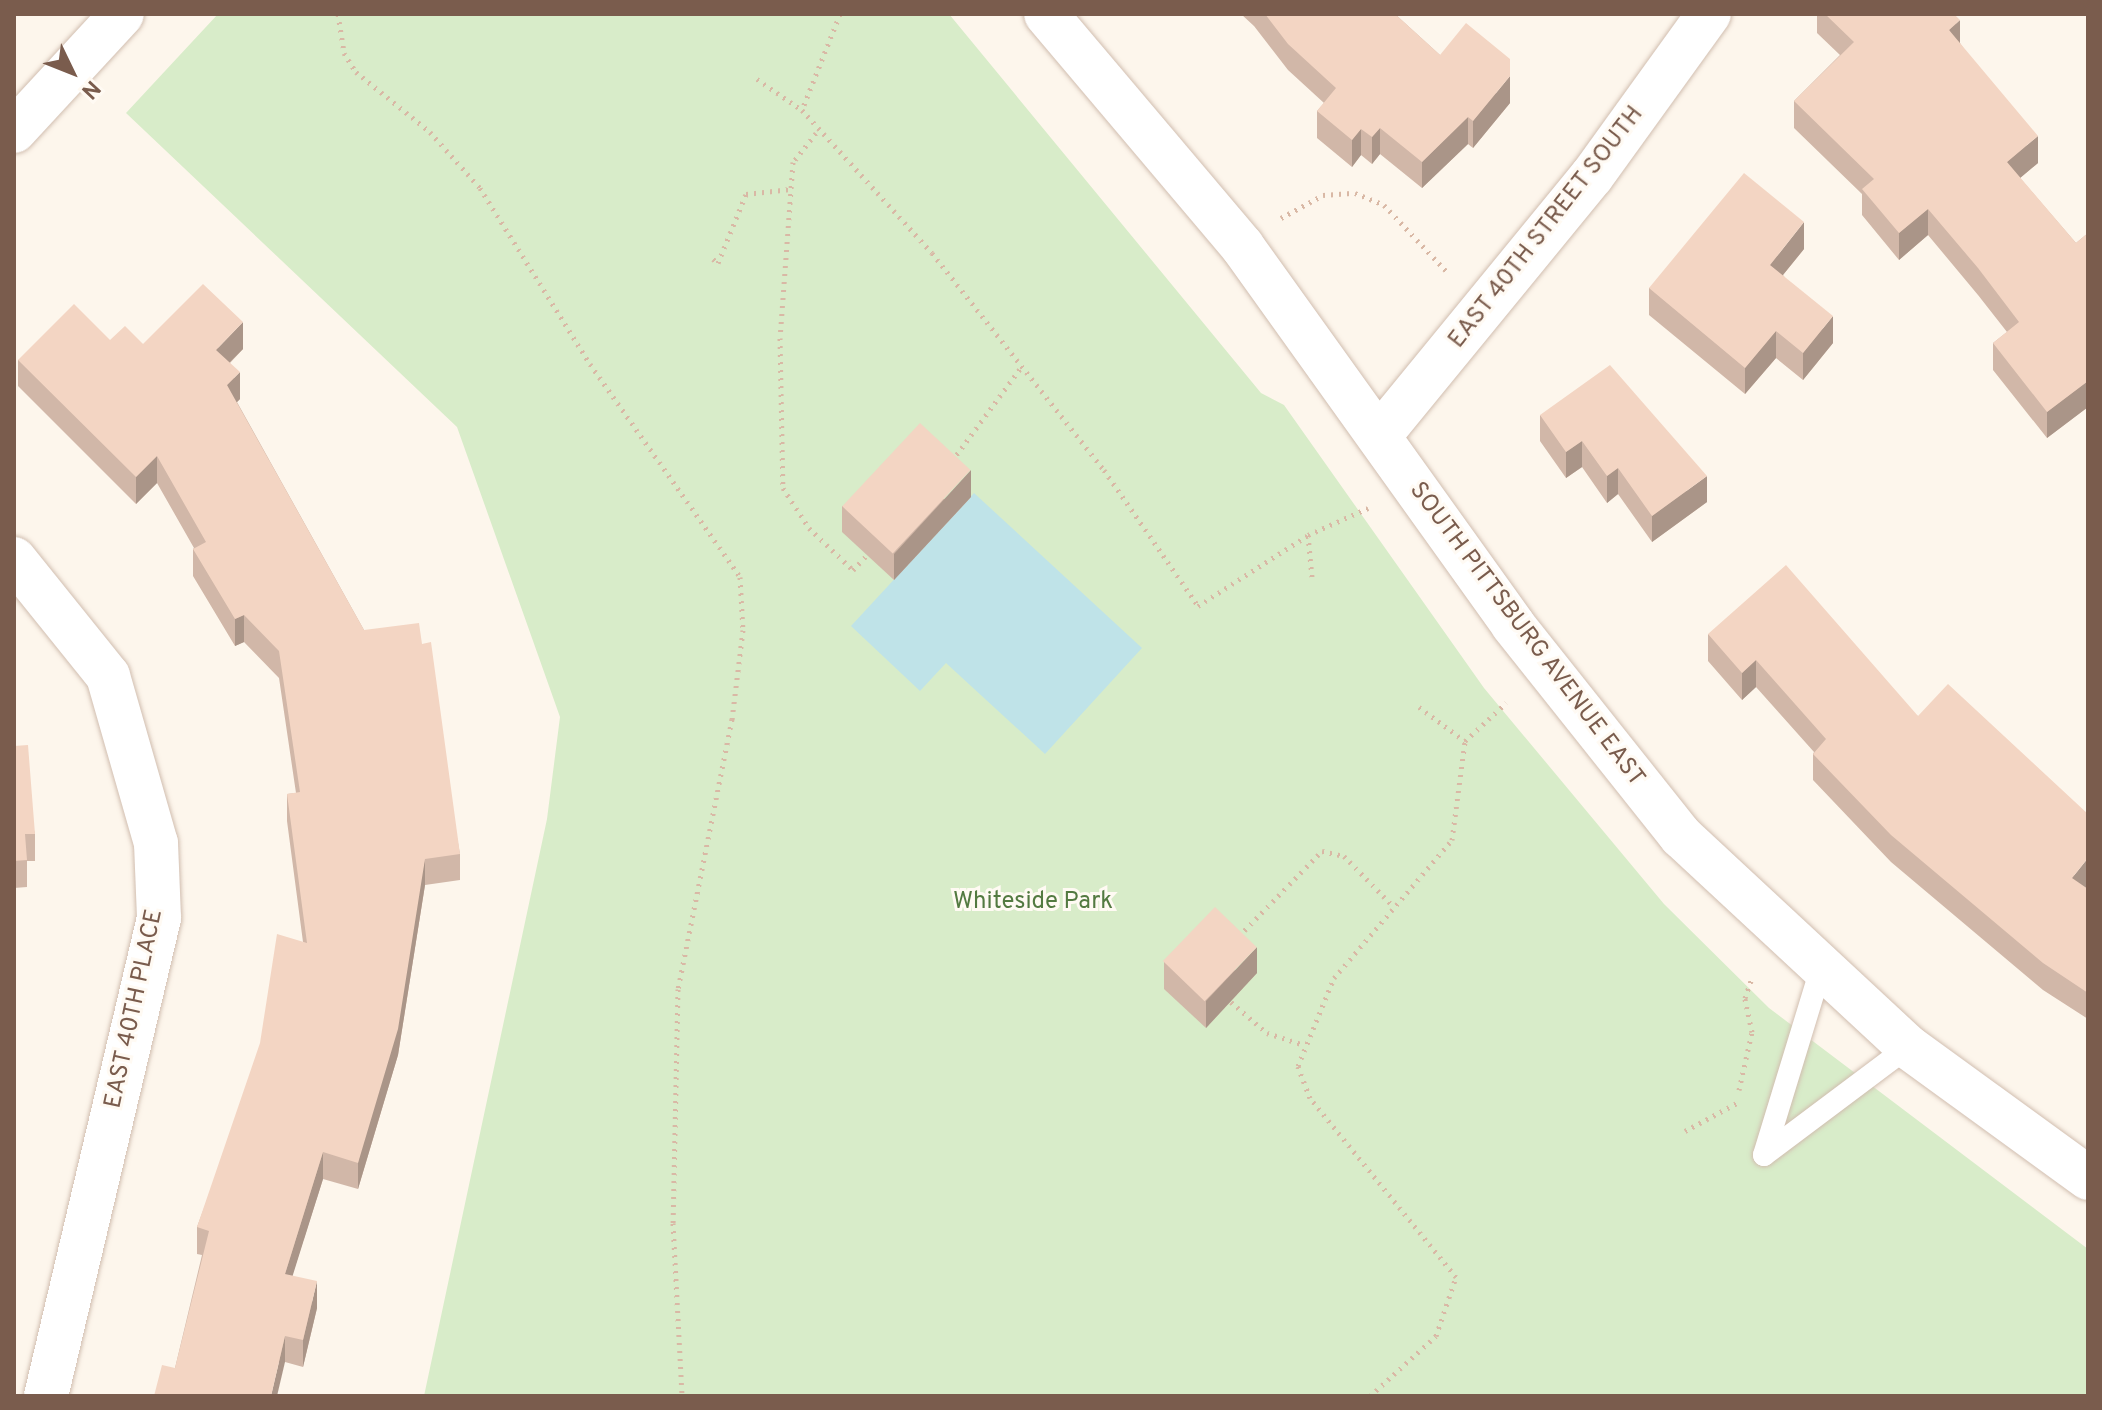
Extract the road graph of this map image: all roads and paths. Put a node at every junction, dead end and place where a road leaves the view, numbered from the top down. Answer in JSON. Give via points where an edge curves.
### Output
{"nodes":[{"id":1,"x":122,"y":14,"type":"edge"},
{"id":2,"x":338,"y":14,"type":"edge"},
{"id":3,"x":840,"y":14,"type":"edge"},
{"id":4,"x":1046,"y":14,"type":"edge"},
{"id":5,"x":1709,"y":14,"type":"edge"},
{"id":6,"x":757,"y":79,"type":"dead end"},
{"id":7,"x":802,"y":110,"type":"junction"},
{"id":8,"x":14,"y":131,"type":"edge"},
{"id":9,"x":816,"y":133,"type":"junction"},
{"id":10,"x":791,"y":189,"type":"junction"},
{"id":11,"x":1242,"y":246,"type":"junction"},
{"id":12,"x":713,"y":259,"type":"dead end"},
{"id":13,"x":1479,"y":317,"type":"junction"},
{"id":14,"x":1022,"y":366,"type":"junction"},
{"id":15,"x":1379,"y":436,"type":"junction"},
{"id":16,"x":943,"y":471,"type":"edge"},
{"id":17,"x":1368,"y":508,"type":"dead end"},
{"id":18,"x":1308,"y":535,"type":"junction"},
{"id":19,"x":867,"y":555,"type":"edge"},
{"id":20,"x":14,"y":559,"type":"edge"},
{"id":21,"x":1312,"y":577,"type":"dead end"},
{"id":22,"x":1506,"y":703,"type":"dead end"},
{"id":23,"x":1419,"y":707,"type":"dead end"},
{"id":24,"x":1465,"y":741,"type":"junction"},
{"id":25,"x":1392,"y":905,"type":"junction"},
{"id":26,"x":1230,"y":947,"type":"edge"},
{"id":27,"x":1820,"y":972,"type":"junction"},
{"id":28,"x":1752,"y":978,"type":"dead end"},
{"id":29,"x":1231,"y":1002,"type":"edge"},
{"id":30,"x":1303,"y":1045,"type":"junction"},
{"id":31,"x":1908,"y":1047,"type":"junction"},
{"id":32,"x":1685,"y":1131,"type":"dead end"},
{"id":33,"x":2088,"y":1178,"type":"edge"},
{"id":34,"x":46,"y":1396,"type":"edge"},
{"id":35,"x":682,"y":1396,"type":"edge"},
{"id":36,"x":1370,"y":1396,"type":"edge"}],
"edges":[{"from":1,"to":8,"type":"street"},
{"from":2,"to":35,"type":"path","via":[[344,53],[356,72],[430,132],[480,188],[590,364],[740,577],[743,630],[732,719],[678,989],[673,1223]]},
{"from":3,"to":7,"type":"path"},
{"from":4,"to":11,"type":"street","name":"SOUTH PITTSBURG AVENUE EAST"},
{"from":5,"to":13,"type":"street","name":"EAST 40TH STREET SOUTH"},
{"from":6,"to":7,"type":"path"},
{"from":7,"to":9,"type":"path"},
{"from":9,"to":10,"type":"path","via":[[793,162]]},
{"from":9,"to":14,"type":"path","via":[[932,253]]},
{"from":10,"to":12,"type":"path","via":[[746,194],[718,263]]},
{"from":10,"to":19,"type":"path","via":[[780,338],[783,488],[809,528],[853,570]]},
{"from":11,"to":13,"type":"path","via":[[1323,195],[1355,193],[1384,205],[1411,229]]},
{"from":11,"to":15,"type":"street","name":"SOUTH PITTSBURG AVENUE EAST"},
{"from":13,"to":15,"type":"street","name":"EAST 40TH STREET SOUTH"},
{"from":14,"to":16,"type":"path"},
{"from":14,"to":18,"type":"path","via":[[1198,606]]},
{"from":15,"to":27,"type":"street","name":"SOUTH PITTSBURG AVENUE EAST","via":[[1635,782]]},
{"from":17,"to":18,"type":"path"},
{"from":18,"to":21,"type":"path"},
{"from":20,"to":34,"type":"street","name":"EAST 40TH PLACE","via":[[108,676],[157,858],[159,918]]},
{"from":22,"to":24,"type":"path"},
{"from":23,"to":24,"type":"path"},
{"from":24,"to":25,"type":"path","via":[[1452,840]]},
{"from":25,"to":26,"type":"path","via":[[1344,856],[1322,851]]},
{"from":25,"to":30,"type":"path","via":[[1334,978]]},
{"from":27,"to":31,"type":"street","name":"SOUTH PITTSBURG AVENUE EAST"},
{"from":27,"to":31,"type":"lane","via":[[1764,1155]]},
{"from":28,"to":32,"type":"path","via":[[1745,998],[1752,1032],[1737,1103]]},
{"from":29,"to":30,"type":"path","via":[[1267,1033]]},
{"from":30,"to":36,"type":"path","via":[[1298,1066],[1310,1098],[1456,1277],[1436,1336]]},
{"from":31,"to":33,"type":"street","name":"SOUTH PITTSBURG AVENUE EAST"}]}
